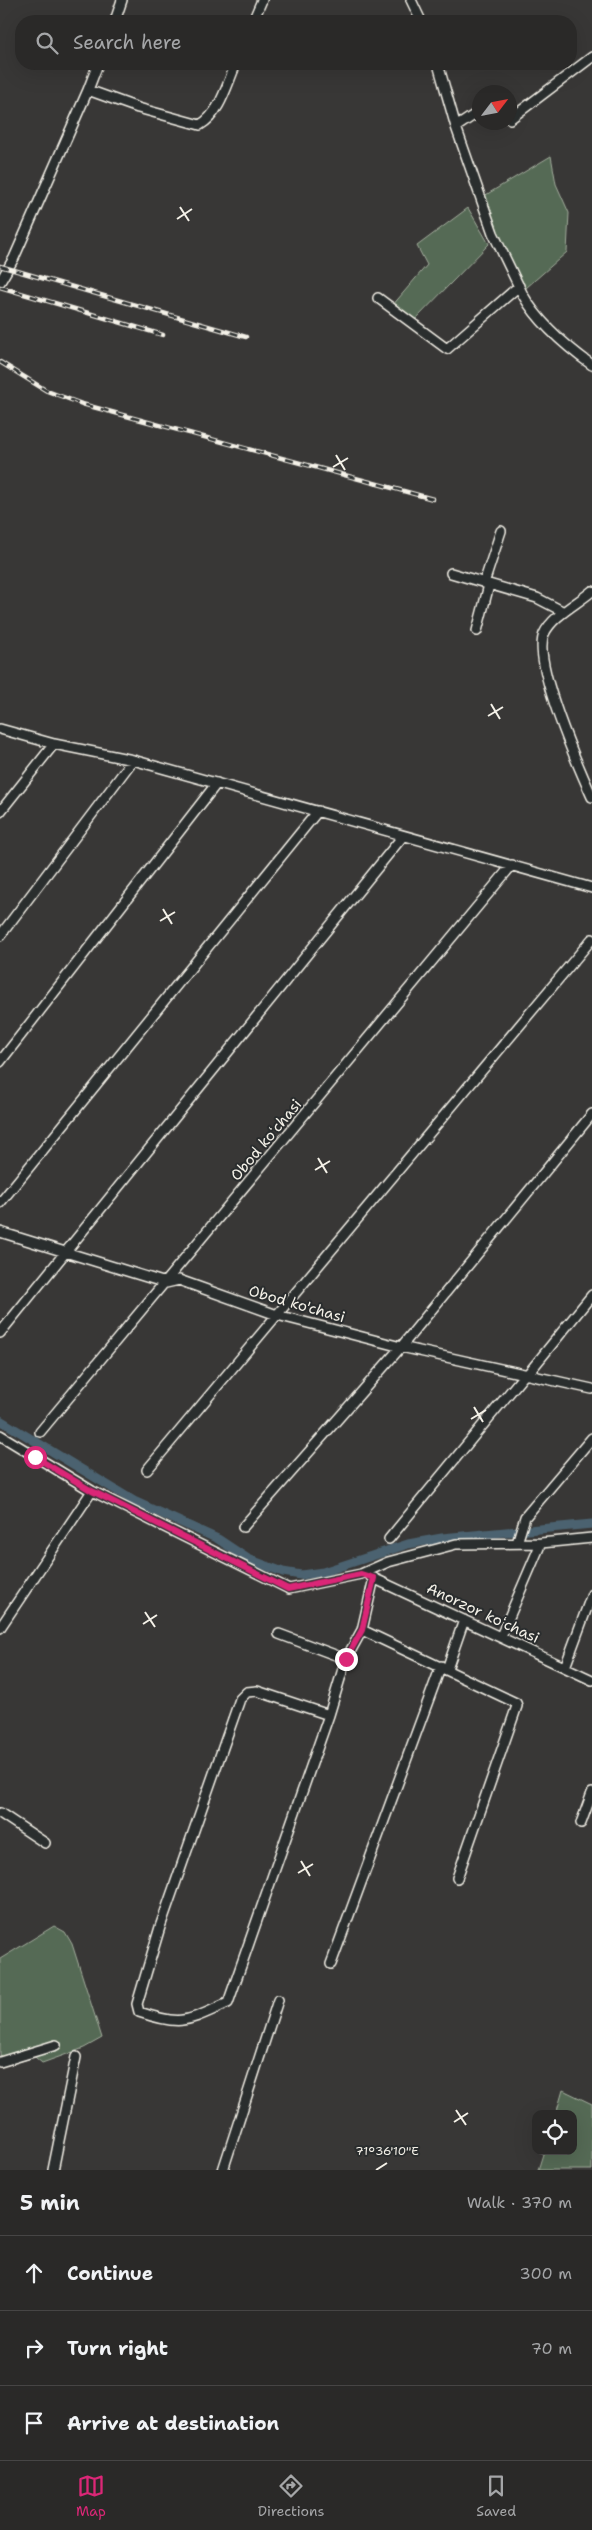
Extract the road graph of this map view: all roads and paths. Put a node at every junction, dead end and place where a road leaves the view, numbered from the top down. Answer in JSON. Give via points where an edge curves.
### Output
{"nodes":[{"id":1,"x":122,"y":0,"type":"edge"},
{"id":2,"x":262,"y":0,"type":"edge"},
{"id":3,"x":411,"y":0,"type":"edge"},
{"id":4,"x":117,"y":15,"type":"edge"},
{"id":5,"x":256,"y":15,"type":"edge"},
{"id":6,"x":418,"y":15,"type":"edge"},
{"id":7,"x":592,"y":56,"type":"edge"},
{"id":8,"x":577,"y":68,"type":"edge"},
{"id":9,"x":96,"y":70,"type":"edge"},
{"id":10,"x":233,"y":70,"type":"edge"},
{"id":11,"x":440,"y":70,"type":"edge"},
{"id":12,"x":574,"y":70,"type":"edge"},
{"id":13,"x":88,"y":90,"type":"junction"},
{"id":14,"x":517,"y":114,"type":"edge"},
{"id":15,"x":472,"y":116,"type":"edge"},
{"id":16,"x":456,"y":127,"type":"junction"},
{"id":17,"x":0,"y":282,"type":"edge"},
{"id":18,"x":520,"y":286,"type":"junction"},
{"id":19,"x":378,"y":298,"type":"dead end"},
{"id":20,"x":592,"y":365,"type":"edge"},
{"id":21,"x":500,"y":530,"type":"dead end"},
{"id":22,"x":451,"y":574,"type":"dead end"},
{"id":23,"x":487,"y":584,"type":"junction"},
{"id":24,"x":592,"y":592,"type":"edge"},
{"id":25,"x":564,"y":612,"type":"junction"},
{"id":26,"x":477,"y":631,"type":"dead end"},
{"id":27,"x":0,"y":729,"type":"edge"},
{"id":28,"x":54,"y":744,"type":"junction"},
{"id":29,"x":133,"y":760,"type":"junction"},
{"id":30,"x":217,"y":783,"type":"junction"},
{"id":31,"x":592,"y":798,"type":"edge"},
{"id":32,"x":318,"y":811,"type":"junction"},
{"id":33,"x":0,"y":812,"type":"edge"},
{"id":34,"x":403,"y":836,"type":"junction"},
{"id":35,"x":512,"y":865,"type":"junction"},
{"id":36,"x":592,"y":888,"type":"edge"},
{"id":37,"x":0,"y":936,"type":"edge"},
{"id":38,"x":592,"y":939,"type":"edge"},
{"id":39,"x":0,"y":1062,"type":"edge"},
{"id":40,"x":592,"y":1114,"type":"edge"},
{"id":41,"x":0,"y":1203,"type":"edge"},
{"id":42,"x":0,"y":1232,"type":"edge"},
{"id":43,"x":66,"y":1253,"type":"junction"},
{"id":44,"x":166,"y":1283,"type":"junction"},
{"id":45,"x":592,"y":1294,"type":"edge"},
{"id":46,"x":277,"y":1315,"type":"junction"},
{"id":47,"x":0,"y":1333,"type":"edge"},
{"id":48,"x":401,"y":1347,"type":"junction"},
{"id":49,"x":526,"y":1374,"type":"junction"},
{"id":50,"x":592,"y":1389,"type":"edge"},
{"id":51,"x":40,"y":1432,"type":"dead end"},
{"id":52,"x":0,"y":1435,"type":"edge"},
{"id":53,"x":592,"y":1438,"type":"edge"},
{"id":54,"x":147,"y":1470,"type":"dead end"},
{"id":55,"x":92,"y":1491,"type":"junction"},
{"id":56,"x":243,"y":1527,"type":"dead end"},
{"id":57,"x":592,"y":1538,"type":"edge"},
{"id":58,"x":389,"y":1539,"type":"dead end"},
{"id":59,"x":517,"y":1543,"type":"junction"},
{"id":60,"x":541,"y":1543,"type":"junction"},
{"id":61,"x":361,"y":1574,"type":"junction"},
{"id":62,"x":374,"y":1578,"type":"junction"},
{"id":63,"x":592,"y":1594,"type":"edge"},
{"id":64,"x":464,"y":1620,"type":"junction"},
{"id":65,"x":0,"y":1628,"type":"edge"},
{"id":66,"x":362,"y":1630,"type":"junction"},
{"id":67,"x":279,"y":1634,"type":"dead end"},
{"id":68,"x":501,"y":1636,"type":"junction"},
{"id":69,"x":346,"y":1659,"type":"junction"},
{"id":70,"x":444,"y":1667,"type":"junction"},
{"id":71,"x":565,"y":1667,"type":"junction"},
{"id":72,"x":592,"y":1680,"type":"edge"},
{"id":73,"x":329,"y":1715,"type":"junction"},
{"id":74,"x":592,"y":1793,"type":"edge"},
{"id":75,"x":0,"y":1813,"type":"edge"},
{"id":76,"x":581,"y":1823,"type":"dead end"},
{"id":77,"x":45,"y":1843,"type":"dead end"},
{"id":78,"x":457,"y":1878,"type":"dead end"},
{"id":79,"x":331,"y":1964,"type":"dead end"},
{"id":80,"x":278,"y":2000,"type":"dead end"},
{"id":81,"x":56,"y":2045,"type":"dead end"},
{"id":82,"x":76,"y":2057,"type":"dead end"},
{"id":83,"x":0,"y":2062,"type":"edge"},
{"id":84,"x":53,"y":2170,"type":"edge"},
{"id":85,"x":223,"y":2170,"type":"edge"}],
"edges":[{"from":1,"to":4,"type":"street"},
{"from":2,"to":5,"type":"street"},
{"from":3,"to":6,"type":"street"},
{"from":7,"to":8,"type":"street"},
{"from":9,"to":13,"type":"street"},
{"from":10,"to":13,"type":"street","via":[[215,112],[200,125]]},
{"from":11,"to":16,"type":"street"},
{"from":12,"to":14,"type":"street"},
{"from":13,"to":17,"type":"street","via":[[12,263]]},
{"from":15,"to":16,"type":"street"},
{"from":16,"to":18,"type":"street","via":[[493,233]]},
{"from":18,"to":19,"type":"street","via":[[447,349]]},
{"from":18,"to":20,"type":"street","via":[[528,304]]},
{"from":21,"to":23,"type":"street"},
{"from":22,"to":23,"type":"street"},
{"from":23,"to":25,"type":"street","via":[[537,598]]},
{"from":23,"to":26,"type":"street"},
{"from":24,"to":25,"type":"street"},
{"from":25,"to":31,"type":"street","via":[[544,635],[543,651],[553,699]]},
{"from":27,"to":28,"type":"street"},
{"from":28,"to":29,"type":"street"},
{"from":28,"to":33,"type":"street"},
{"from":29,"to":30,"type":"street"},
{"from":29,"to":37,"type":"street"},
{"from":30,"to":32,"type":"street"},
{"from":30,"to":39,"type":"street"},
{"from":32,"to":34,"type":"street"},
{"from":32,"to":41,"type":"street"},
{"from":34,"to":35,"type":"street"},
{"from":34,"to":43,"type":"street"},
{"from":35,"to":36,"type":"street"},
{"from":35,"to":44,"type":"street","name":"Obod koʻchasi"},
{"from":38,"to":46,"type":"street"},
{"from":40,"to":48,"type":"street"},
{"from":42,"to":43,"type":"street","name":"Obod ko'chasi"},
{"from":43,"to":44,"type":"street","name":"Obod ko'chasi"},
{"from":43,"to":47,"type":"street"},
{"from":44,"to":46,"type":"street","name":"Obod ko'chasi","via":[[179,1280]]},
{"from":44,"to":51,"type":"street","name":"Obod koʻchasi"},
{"from":45,"to":49,"type":"street"},
{"from":46,"to":48,"type":"street","name":"Obod ko'chasi"},
{"from":46,"to":54,"type":"street"},
{"from":48,"to":49,"type":"street","name":"Obod ko'chasi"},
{"from":48,"to":56,"type":"street"},
{"from":49,"to":50,"type":"street","name":"Obod ko'chasi"},
{"from":49,"to":58,"type":"street"},
{"from":52,"to":55,"type":"street"},
{"from":53,"to":59,"type":"street","via":[[522,1522]]},
{"from":55,"to":61,"type":"street","via":[[288,1589]]},
{"from":55,"to":65,"type":"street"},
{"from":57,"to":60,"type":"street"},
{"from":59,"to":60,"type":"street"},
{"from":59,"to":61,"type":"street","via":[[456,1544],[388,1562]]},
{"from":60,"to":68,"type":"street"},
{"from":61,"to":62,"type":"street","name":"Anorzor koʻchasi"},
{"from":62,"to":64,"type":"street","name":"Anorzor koʻchasi"},
{"from":62,"to":66,"type":"street"},
{"from":63,"to":71,"type":"street"},
{"from":64,"to":68,"type":"street","name":"Anorzor koʻchasi"},
{"from":64,"to":70,"type":"street"},
{"from":66,"to":69,"type":"street"},
{"from":66,"to":70,"type":"street"},
{"from":67,"to":69,"type":"street"},
{"from":68,"to":71,"type":"street","name":"Anorzor koʻchasi"},
{"from":69,"to":73,"type":"street"},
{"from":70,"to":78,"type":"street","via":[[512,1699],[517,1706]]},
{"from":70,"to":79,"type":"street"},
{"from":71,"to":72,"type":"street","name":"Anorzor koʻchasi"},
{"from":73,"to":73,"type":"street","via":[[257,1690],[247,1692],[240,1699],[160,1927],[137,2004],[139,2012],[165,2022],[184,2022],[228,2003]]},
{"from":74,"to":76,"type":"street"},
{"from":75,"to":77,"type":"street"},
{"from":80,"to":85,"type":"street"},
{"from":81,"to":83,"type":"street"},
{"from":82,"to":84,"type":"street"}]}
